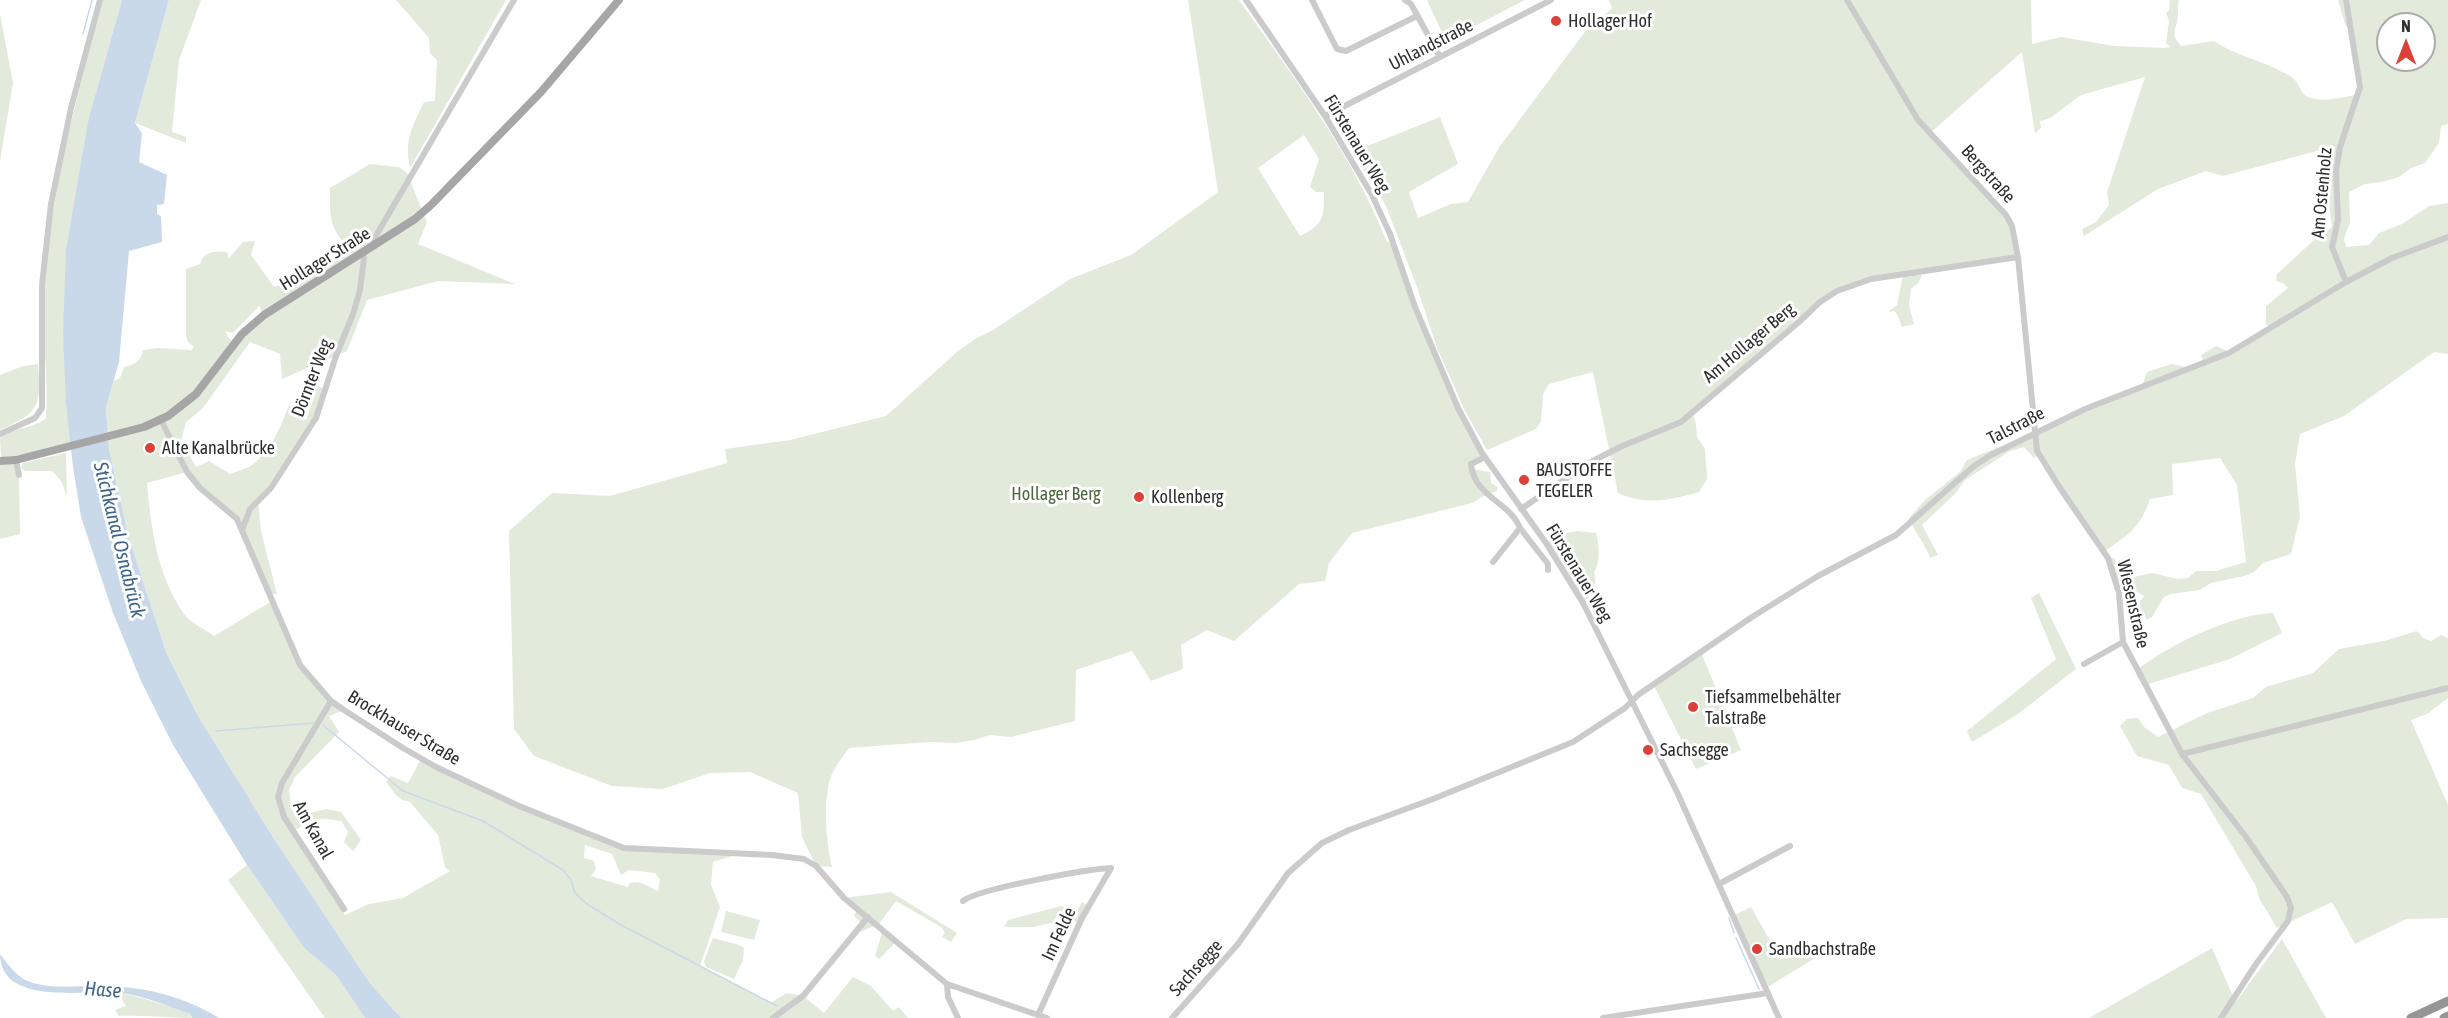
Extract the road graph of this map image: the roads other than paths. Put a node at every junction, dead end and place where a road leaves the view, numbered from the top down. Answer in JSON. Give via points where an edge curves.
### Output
{"nodes":[{"id":1,"x":100,"y":0,"type":"edge"},
{"id":2,"x":514,"y":0,"type":"edge"},
{"id":3,"x":620,"y":0,"type":"edge"},
{"id":4,"x":1245,"y":0,"type":"edge"},
{"id":5,"x":1312,"y":0,"type":"edge"},
{"id":6,"x":1404,"y":0,"type":"edge"},
{"id":7,"x":1551,"y":0,"type":"edge"},
{"id":8,"x":1847,"y":0,"type":"edge"},
{"id":9,"x":2346,"y":0,"type":"edge"},
{"id":10,"x":1417,"y":16,"type":"junction"},
{"id":11,"x":1440,"y":57,"type":"junction"},
{"id":12,"x":1325,"y":116,"type":"junction"},
{"id":13,"x":2448,"y":237,"type":"edge"},
{"id":14,"x":375,"y":246,"type":"junction"},
{"id":15,"x":363,"y":254,"type":"junction"},
{"id":16,"x":2018,"y":257,"type":"junction"},
{"id":17,"x":2346,"y":282,"type":"junction"},
{"id":18,"x":160,"y":420,"type":"junction"},
{"id":19,"x":2034,"y":433,"type":"junction"},
{"id":20,"x":0,"y":434,"type":"edge"},
{"id":21,"x":1485,"y":457,"type":"junction"},
{"id":22,"x":16,"y":460,"type":"junction"},
{"id":23,"x":0,"y":461,"type":"edge"},
{"id":24,"x":19,"y":475,"type":"dead end"},
{"id":25,"x":1521,"y":509,"type":"junction"},
{"id":26,"x":1520,"y":528,"type":"junction"},
{"id":27,"x":242,"y":531,"type":"junction"},
{"id":28,"x":1493,"y":562,"type":"dead end"},
{"id":29,"x":1548,"y":570,"type":"dead end"},
{"id":30,"x":2123,"y":642,"type":"junction"},
{"id":31,"x":2084,"y":664,"type":"dead end"},
{"id":32,"x":2448,"y":688,"type":"edge"},
{"id":33,"x":331,"y":701,"type":"junction"},
{"id":34,"x":1632,"y":701,"type":"junction"},
{"id":35,"x":2182,"y":754,"type":"junction"},
{"id":36,"x":1790,"y":846,"type":"dead end"},
{"id":37,"x":1719,"y":884,"type":"junction"},
{"id":38,"x":963,"y":901,"type":"dead end"},
{"id":39,"x":344,"y":909,"type":"dead end"},
{"id":40,"x":868,"y":917,"type":"junction"},
{"id":41,"x":947,"y":984,"type":"junction"},
{"id":42,"x":1768,"y":993,"type":"junction"},
{"id":43,"x":2448,"y":1001,"type":"edge"},
{"id":44,"x":1038,"y":1015,"type":"junction"},
{"id":45,"x":772,"y":1018,"type":"edge"},
{"id":46,"x":958,"y":1018,"type":"edge"},
{"id":47,"x":1047,"y":1018,"type":"edge"},
{"id":48,"x":1172,"y":1018,"type":"edge"},
{"id":49,"x":1603,"y":1018,"type":"edge"},
{"id":50,"x":1779,"y":1018,"type":"edge"},
{"id":51,"x":2221,"y":1018,"type":"edge"},
{"id":52,"x":2411,"y":1018,"type":"edge"}],
"edges":[{"from":1,"to":20,"type":"street","via":[[51,204],[42,285],[42,408],[35,418]]},
{"from":2,"to":14,"type":"street","via":[[374,239]]},
{"from":3,"to":14,"type":"main road","name":"Hollager Straße","via":[[541,92],[446,190],[415,219]]},
{"from":4,"to":12,"type":"street","name":"Fürstenauer Weg"},
{"from":5,"to":10,"type":"street","via":[[1337,50],[1346,51]]},
{"from":6,"to":10,"type":"street"},
{"from":7,"to":11,"type":"street","name":"Uhlandstraße"},
{"from":8,"to":16,"type":"street","name":"Bergstraße","via":[[1918,120],[2006,215]]},
{"from":9,"to":17,"type":"street","name":"Am Ostenholz","via":[[2360,87],[2340,147],[2336,171],[2338,220],[2332,247]]},
{"from":10,"to":11,"type":"street"},
{"from":11,"to":12,"type":"street","name":"Uhlandstraße"},
{"from":12,"to":21,"type":"street","name":"Fürstenauer Weg","via":[[1372,195],[1448,387]]},
{"from":13,"to":17,"type":"street","name":"Talstraße","via":[[2392,258]]},
{"from":14,"to":15,"type":"main road","name":"Hollager Straße"},
{"from":15,"to":18,"type":"main road","name":"Hollager Straße","via":[[253,323],[196,394]]},
{"from":15,"to":27,"type":"street","name":"Dörnter Weg","via":[[360,290],[316,418],[271,488],[250,509]]},
{"from":16,"to":19,"type":"street","name":"Bergstraße"},
{"from":16,"to":25,"type":"street","name":"Am Hollager Berg","via":[[1882,277],[1837,291],[1681,422],[1589,463]]},
{"from":17,"to":19,"type":"street","name":"Talstraße","via":[[2229,352]]},
{"from":18,"to":22,"type":"main road","name":"Hollager Straße"},
{"from":18,"to":27,"type":"street","name":"Brockhauser Straße","via":[[187,472],[237,519]]},
{"from":19,"to":30,"type":"street","name":"Wiesenstraße","via":[[2039,454],[2108,558],[2119,593]]},
{"from":19,"to":34,"type":"street","name":"Talstraße","via":[[1974,466],[1896,535],[1752,617]]},
{"from":21,"to":25,"type":"street","name":"Fürstenauer Weg"},
{"from":21,"to":26,"type":"street","via":[[1471,464],[1473,473],[1485,495],[1503,506]]},
{"from":22,"to":23,"type":"main road","name":"Hollager Straße"},
{"from":22,"to":24,"type":"street"},
{"from":25,"to":34,"type":"street","name":"Fürstenauer Weg","via":[[1578,593]]},
{"from":26,"to":28,"type":"street"},
{"from":26,"to":29,"type":"street","via":[[1543,556]]},
{"from":27,"to":33,"type":"street","name":"Brockhauser Straße","via":[[300,665]]},
{"from":30,"to":31,"type":"street"},
{"from":30,"to":35,"type":"street","name":"Wiesenstraße"},
{"from":32,"to":35,"type":"street"},
{"from":33,"to":39,"type":"street","name":"Am Kanal","via":[[282,783],[278,797],[284,817]]},
{"from":33,"to":40,"type":"street","name":"Brockhauser Straße","via":[[436,767],[624,848],[795,857],[816,866],[835,889]]},
{"from":34,"to":37,"type":"street","name":"Fürstenauer Weg"},
{"from":34,"to":48,"type":"street","name":"Sachsegge","via":[[1573,742],[1322,843],[1288,873],[1238,944]]},
{"from":35,"to":51,"type":"street","name":"Wiesenstraße","via":[[2252,846],[2288,897],[2291,908],[2289,921]]},
{"from":36,"to":37,"type":"street"},
{"from":37,"to":42,"type":"street","name":"Fürstenauer Weg"},
{"from":38,"to":44,"type":"street","name":"Im Felde","via":[[969,896],[1111,868],[1082,918]]},
{"from":40,"to":41,"type":"street"},
{"from":40,"to":45,"type":"street","via":[[803,996]]},
{"from":41,"to":44,"type":"street"},
{"from":41,"to":46,"type":"street","via":[[948,997]]},
{"from":42,"to":49,"type":"street"},
{"from":42,"to":50,"type":"street","name":"Fürstenauer Weg"},
{"from":43,"to":52,"type":"highway"},
{"from":44,"to":47,"type":"street"}]}
